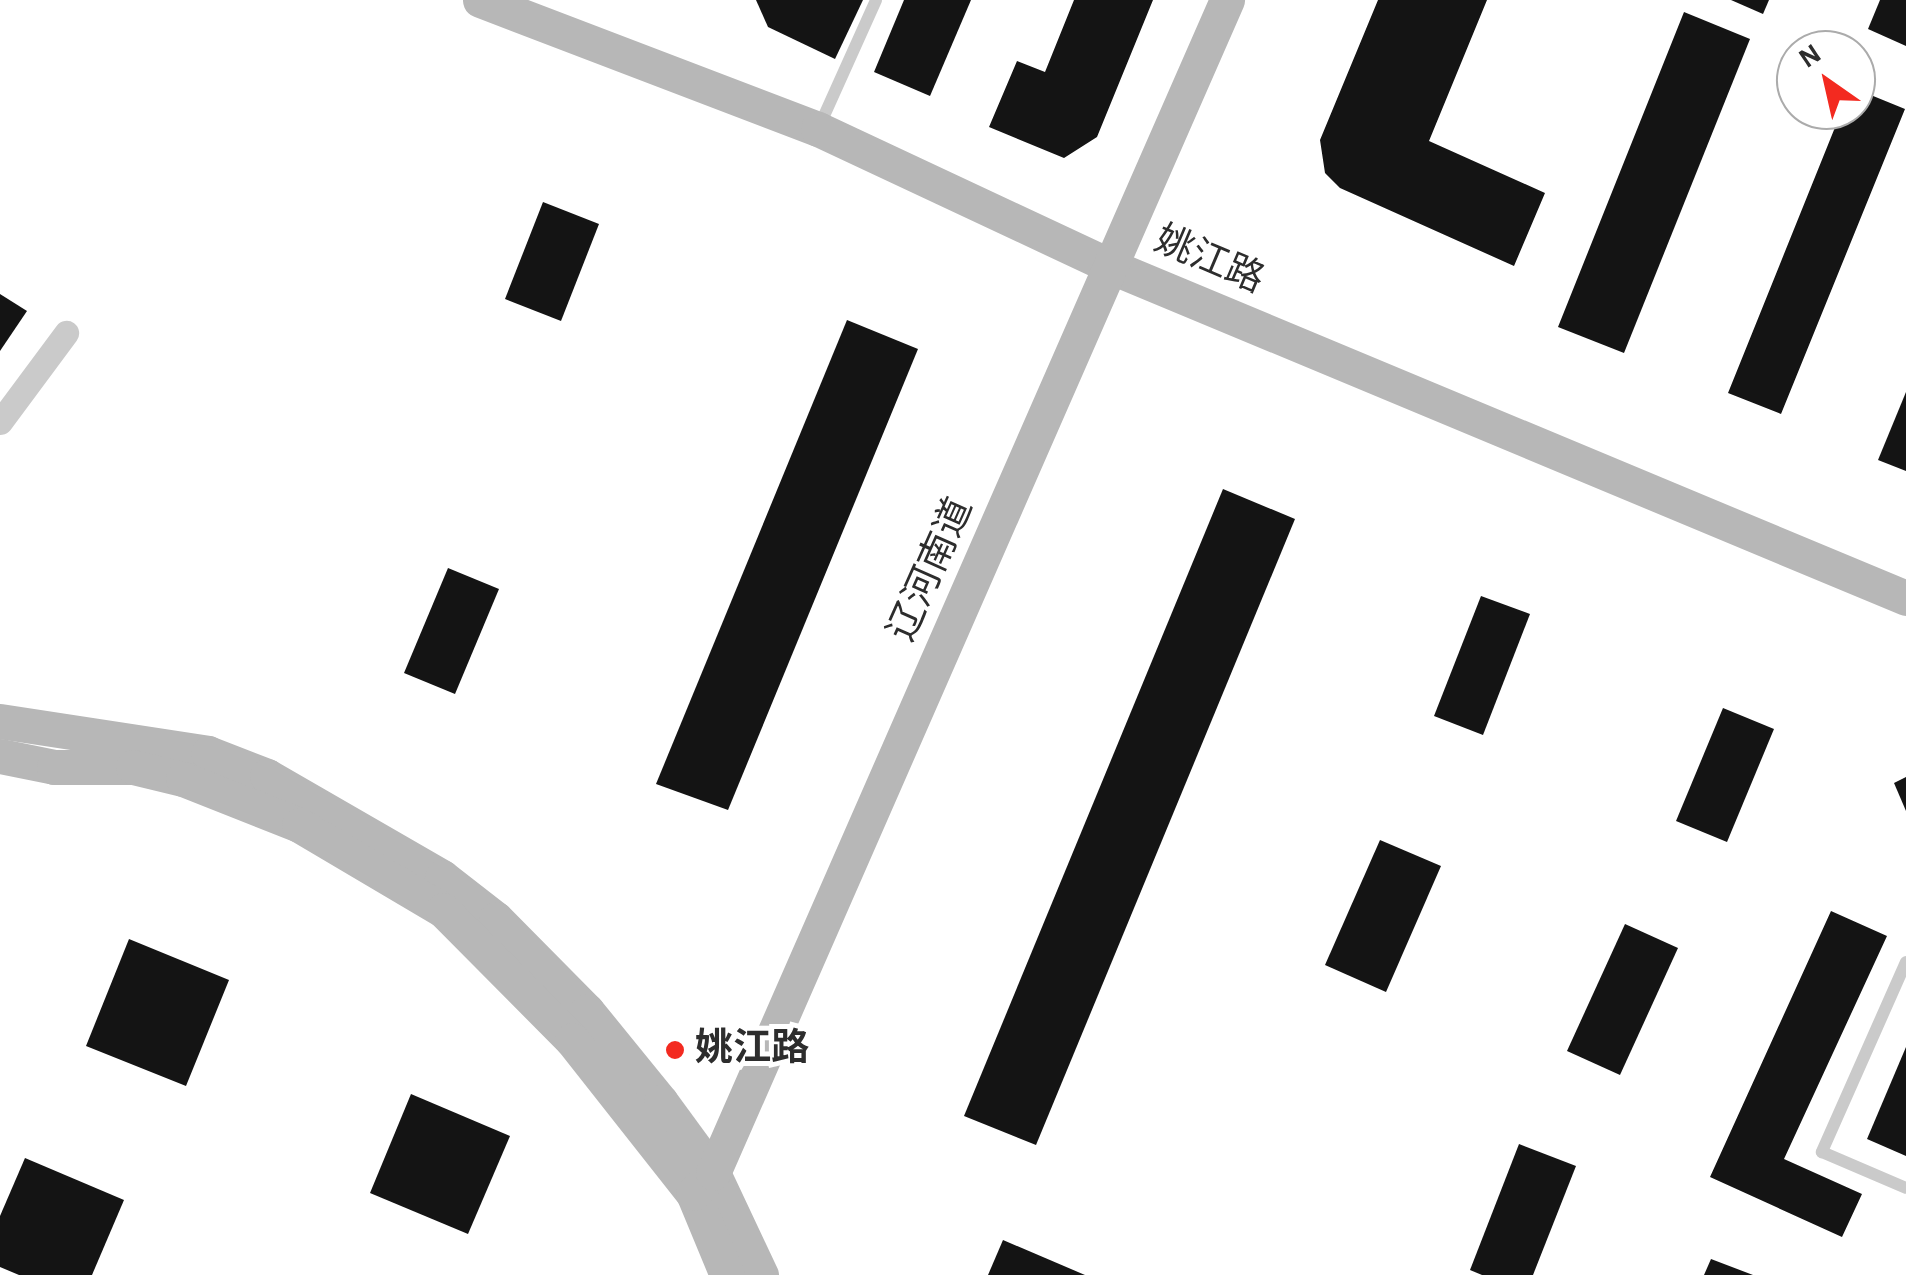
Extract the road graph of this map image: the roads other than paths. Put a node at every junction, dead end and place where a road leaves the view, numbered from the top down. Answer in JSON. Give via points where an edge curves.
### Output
{"nodes":[{"id":1,"x":480,"y":0,"type":"edge"},
{"id":2,"x":876,"y":0,"type":"edge"},
{"id":3,"x":1227,"y":0,"type":"edge"},
{"id":4,"x":818,"y":130,"type":"junction"},
{"id":5,"x":1112,"y":267,"type":"junction"},
{"id":6,"x":66,"y":333,"type":"dead end"},
{"id":7,"x":0,"y":422,"type":"edge"},
{"id":8,"x":1906,"y":598,"type":"edge"},
{"id":9,"x":0,"y":720,"type":"edge"},
{"id":10,"x":0,"y":756,"type":"edge"},
{"id":11,"x":1906,"y":962,"type":"edge"},
{"id":12,"x":703,"y":1183,"type":"junction"},
{"id":13,"x":1906,"y":1188,"type":"edge"},
{"id":14,"x":726,"y":1275,"type":"edge"},
{"id":15,"x":761,"y":1275,"type":"edge"}],
"edges":[{"from":1,"to":4,"type":"street","name":"姚江路"},
{"from":2,"to":4,"type":"lane"},
{"from":3,"to":5,"type":"street","name":"辽河南道"},
{"from":4,"to":5,"type":"street","name":"姚江路"},
{"from":5,"to":8,"type":"street","name":"姚江路"},
{"from":5,"to":12,"type":"street","name":"辽河南道"},
{"from":6,"to":7,"type":"street"},
{"from":9,"to":12,"type":"street","via":[[208,753],[267,776],[442,877],[496,919],[586,1011]]},
{"from":10,"to":12,"type":"street","via":[[184,778],[299,825],[370,864],[443,910],[500,963]]},
{"from":11,"to":13,"type":"lane","via":[[1822,1152]]},
{"from":12,"to":14,"type":"street"},
{"from":12,"to":15,"type":"street"}]}
